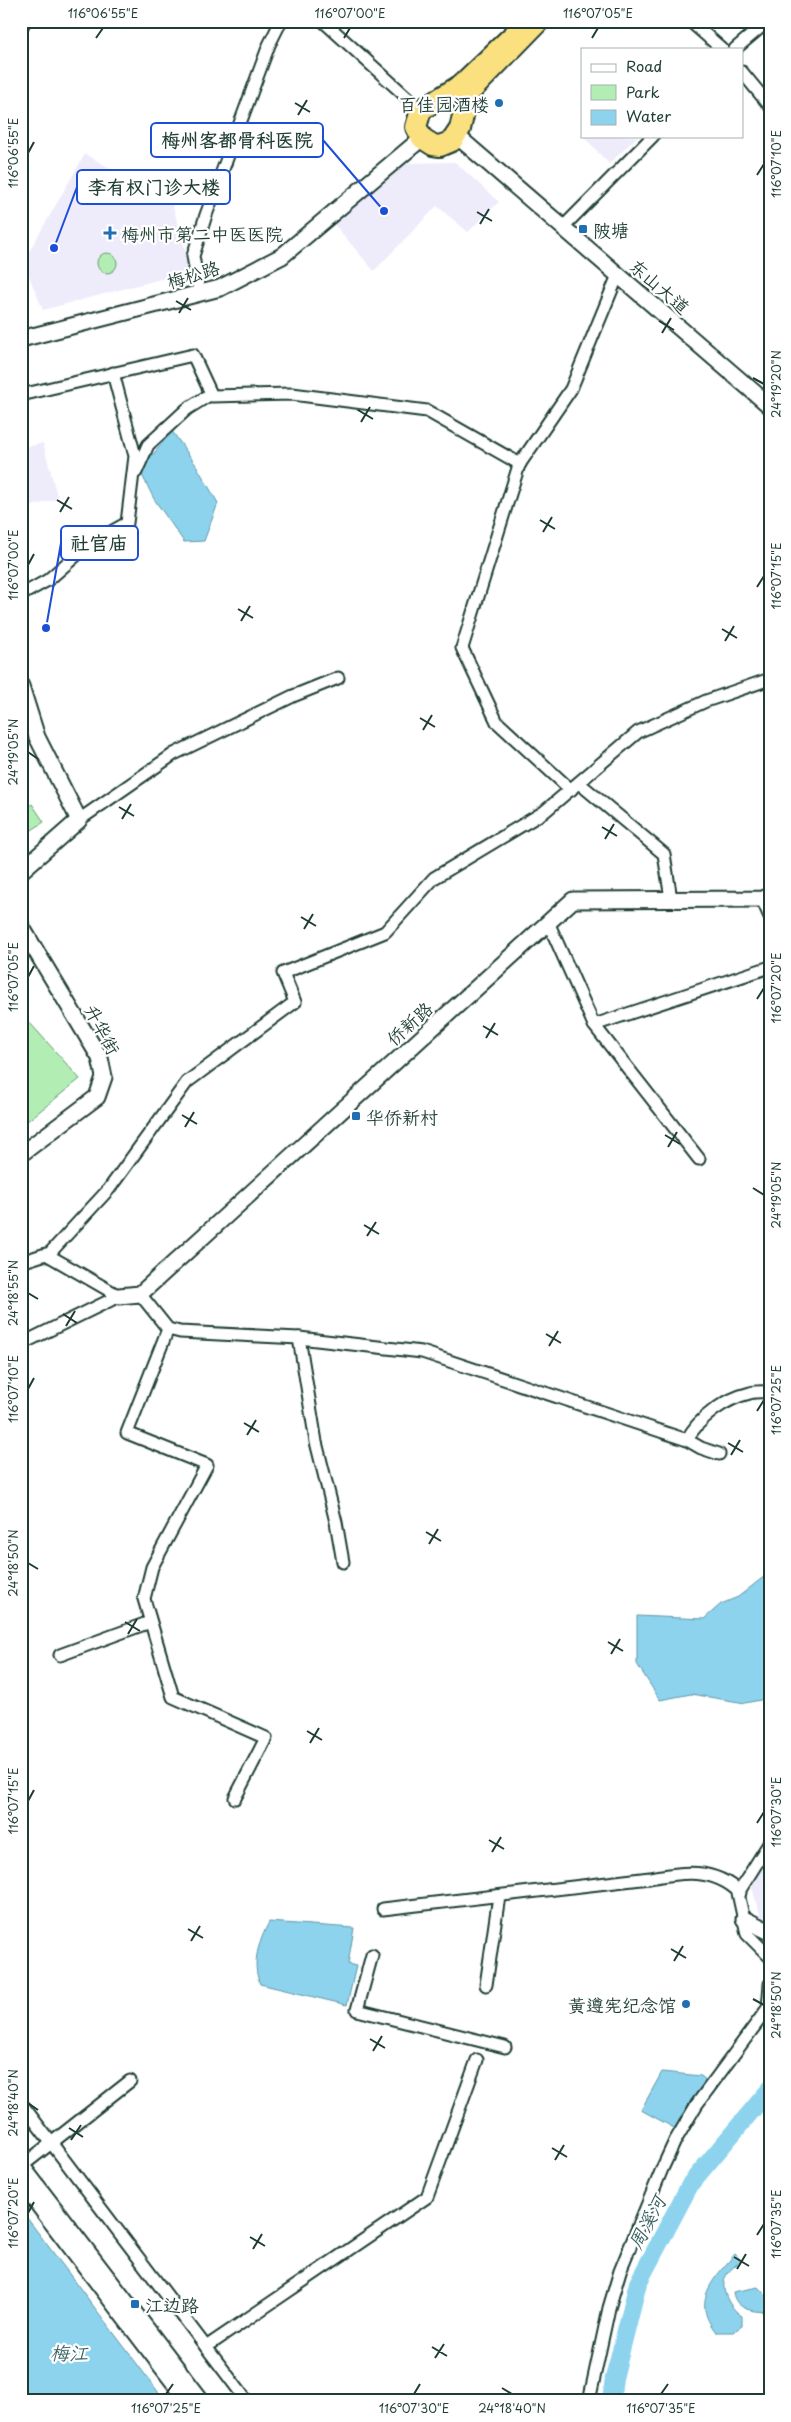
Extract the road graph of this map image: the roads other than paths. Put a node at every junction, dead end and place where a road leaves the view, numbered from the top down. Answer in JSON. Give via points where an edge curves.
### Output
{"nodes":[{"id":1,"x":25,"y":21,"type":"edge"},
{"id":2,"x":281,"y":21,"type":"edge"},
{"id":3,"x":323,"y":21,"type":"edge"},
{"id":4,"x":528,"y":21,"type":"edge"},
{"id":5,"x":539,"y":21,"type":"edge"},
{"id":6,"x":690,"y":21,"type":"edge"},
{"id":7,"x":768,"y":21,"type":"edge"},
{"id":8,"x":21,"y":28,"type":"edge"},
{"id":9,"x":721,"y":48,"type":"edge"},
{"id":10,"x":735,"y":48,"type":"edge"},
{"id":11,"x":744,"y":74,"type":"edge"},
{"id":12,"x":426,"y":106,"type":"junction"},
{"id":13,"x":770,"y":106,"type":"edge"},
{"id":14,"x":458,"y":129,"type":"junction"},
{"id":15,"x":420,"y":136,"type":"junction"},
{"id":16,"x":651,"y":138,"type":"edge"},
{"id":17,"x":569,"y":221,"type":"dead end"},
{"id":18,"x":618,"y":275,"type":"junction"},
{"id":19,"x":198,"y":285,"type":"junction"},
{"id":20,"x":21,"y":331,"type":"edge"},
{"id":21,"x":21,"y":340,"type":"edge"},
{"id":22,"x":113,"y":373,"type":"junction"},
{"id":23,"x":211,"y":394,"type":"junction"},
{"id":24,"x":21,"y":395,"type":"edge"},
{"id":25,"x":770,"y":406,"type":"edge"},
{"id":26,"x":520,"y":464,"type":"junction"},
{"id":27,"x":132,"y":480,"type":"junction"},
{"id":28,"x":21,"y":595,"type":"edge"},
{"id":29,"x":338,"y":678,"type":"dead end"},
{"id":30,"x":770,"y":679,"type":"edge"},
{"id":31,"x":21,"y":686,"type":"edge"},
{"id":32,"x":575,"y":787,"type":"junction"},
{"id":33,"x":78,"y":820,"type":"junction"},
{"id":34,"x":21,"y":871,"type":"edge"},
{"id":35,"x":766,"y":897,"type":"edge"},
{"id":36,"x":671,"y":899,"type":"junction"},
{"id":37,"x":770,"y":917,"type":"edge"},
{"id":38,"x":548,"y":922,"type":"junction"},
{"id":39,"x":21,"y":926,"type":"edge"},
{"id":40,"x":770,"y":967,"type":"edge"},
{"id":41,"x":594,"y":1025,"type":"junction"},
{"id":42,"x":21,"y":1154,"type":"edge"},
{"id":43,"x":700,"y":1159,"type":"dead end"},
{"id":44,"x":48,"y":1255,"type":"junction"},
{"id":45,"x":21,"y":1262,"type":"edge"},
{"id":46,"x":140,"y":1294,"type":"junction"},
{"id":47,"x":120,"y":1296,"type":"junction"},
{"id":48,"x":168,"y":1329,"type":"junction"},
{"id":49,"x":299,"y":1338,"type":"junction"},
{"id":50,"x":21,"y":1344,"type":"edge"},
{"id":51,"x":770,"y":1392,"type":"edge"},
{"id":52,"x":687,"y":1440,"type":"junction"},
{"id":53,"x":719,"y":1454,"type":"dead end"},
{"id":54,"x":343,"y":1562,"type":"dead end"},
{"id":55,"x":150,"y":1622,"type":"junction"},
{"id":56,"x":60,"y":1655,"type":"dead end"},
{"id":57,"x":235,"y":1798,"type":"dead end"},
{"id":58,"x":770,"y":1842,"type":"edge"},
{"id":59,"x":740,"y":1892,"type":"dead end"},
{"id":60,"x":499,"y":1896,"type":"junction"},
{"id":61,"x":383,"y":1909,"type":"dead end"},
{"id":62,"x":744,"y":1919,"type":"junction"},
{"id":63,"x":770,"y":1932,"type":"edge"},
{"id":64,"x":372,"y":1955,"type":"dead end"},
{"id":65,"x":770,"y":1957,"type":"edge"},
{"id":66,"x":770,"y":1984,"type":"edge"},
{"id":67,"x":486,"y":1985,"type":"dead end"},
{"id":68,"x":505,"y":2047,"type":"dead end"},
{"id":69,"x":477,"y":2060,"type":"dead end"},
{"id":70,"x":130,"y":2081,"type":"dead end"},
{"id":71,"x":21,"y":2103,"type":"edge"},
{"id":72,"x":22,"y":2165,"type":"edge"},
{"id":73,"x":21,"y":2182,"type":"edge"},
{"id":74,"x":206,"y":2347,"type":"junction"},
{"id":75,"x":188,"y":2401,"type":"edge"},
{"id":76,"x":202,"y":2401,"type":"edge"},
{"id":77,"x":248,"y":2401,"type":"edge"},
{"id":78,"x":589,"y":2401,"type":"edge"}],
"edges":[{"from":1,"to":8,"type":"street"},
{"from":2,"to":19,"type":"street","via":[[268,45],[193,256]]},
{"from":3,"to":12,"type":"street"},
{"from":4,"to":12,"type":"highway","via":[[461,85]]},
{"from":5,"to":14,"type":"highway","via":[[468,94]]},
{"from":6,"to":9,"type":"street"},
{"from":7,"to":10,"type":"street"},
{"from":11,"to":13,"type":"street"},
{"from":12,"to":14,"type":"highway","via":[[438,102],[451,106],[456,110]]},
{"from":12,"to":15,"type":"highway","via":[[416,121]]},
{"from":14,"to":15,"type":"highway","via":[[446,144],[440,146]]},
{"from":14,"to":18,"type":"main road","name":"东山大道"},
{"from":15,"to":19,"type":"main road","name":"梅松路","via":[[279,248],[216,280]]},
{"from":15,"to":21,"type":"main road","name":"梅松路","via":[[282,256],[220,288]]},
{"from":16,"to":17,"type":"street"},
{"from":18,"to":25,"type":"main road","name":"东山大道"},
{"from":18,"to":26,"type":"street","via":[[571,389]]},
{"from":19,"to":20,"type":"main road","name":"梅松路"},
{"from":22,"to":23,"type":"street","via":[[193,355]]},
{"from":22,"to":24,"type":"street"},
{"from":22,"to":27,"type":"street","via":[[135,456]]},
{"from":23,"to":26,"type":"street","via":[[292,394],[427,411]]},
{"from":23,"to":27,"type":"street","via":[[187,409],[148,445]]},
{"from":26,"to":32,"type":"street","via":[[462,648],[496,722]]},
{"from":27,"to":28,"type":"street","via":[[127,523],[88,545],[48,580]]},
{"from":29,"to":33,"type":"street","via":[[293,696],[174,754]]},
{"from":30,"to":32,"type":"street","via":[[706,701],[638,732]]},
{"from":31,"to":33,"type":"main road","via":[[37,737]]},
{"from":32,"to":36,"type":"street","via":[[664,854]]},
{"from":32,"to":44,"type":"street","via":[[544,812],[434,878],[385,932],[283,973],[295,1002],[187,1082],[109,1189]]},
{"from":33,"to":34,"type":"main road"},
{"from":35,"to":36,"type":"main road","name":"侨新路"},
{"from":35,"to":37,"type":"street"},
{"from":36,"to":38,"type":"main road","name":"侨新路","via":[[573,900]]},
{"from":38,"to":41,"type":"street"},
{"from":38,"to":46,"type":"main road","name":"侨新路"},
{"from":39,"to":42,"type":"main road","name":"升华街","via":[[100,1058],[104,1078],[97,1098]]},
{"from":40,"to":41,"type":"street"},
{"from":41,"to":43,"type":"street"},
{"from":44,"to":45,"type":"street"},
{"from":44,"to":47,"type":"street"},
{"from":46,"to":47,"type":"main road"},
{"from":46,"to":48,"type":"street"},
{"from":47,"to":50,"type":"street"},
{"from":48,"to":49,"type":"street"},
{"from":48,"to":55,"type":"street","via":[[127,1433],[207,1465],[152,1567],[144,1599]]},
{"from":49,"to":52,"type":"street","via":[[422,1352]]},
{"from":49,"to":54,"type":"street","via":[[316,1442]]},
{"from":51,"to":52,"type":"street","via":[[750,1392],[719,1407],[694,1427]]},
{"from":52,"to":53,"type":"street"},
{"from":55,"to":56,"type":"street"},
{"from":55,"to":57,"type":"street","via":[[173,1697],[266,1738]]},
{"from":58,"to":62,"type":"street","via":[[738,1893]]},
{"from":59,"to":60,"type":"street","via":[[723,1881],[683,1871]]},
{"from":60,"to":61,"type":"street"},
{"from":60,"to":67,"type":"street"},
{"from":62,"to":63,"type":"main road"},
{"from":62,"to":65,"type":"street","via":[[747,1934]]},
{"from":64,"to":68,"type":"street","via":[[356,2010]]},
{"from":66,"to":78,"type":"street","via":[[768,2008],[697,2104],[662,2169],[608,2308]]},
{"from":69,"to":74,"type":"street","via":[[427,2197]]},
{"from":70,"to":72,"type":"street"},
{"from":71,"to":74,"type":"street"},
{"from":72,"to":76,"type":"main road"},
{"from":73,"to":75,"type":"main road"},
{"from":74,"to":77,"type":"street"}]}
